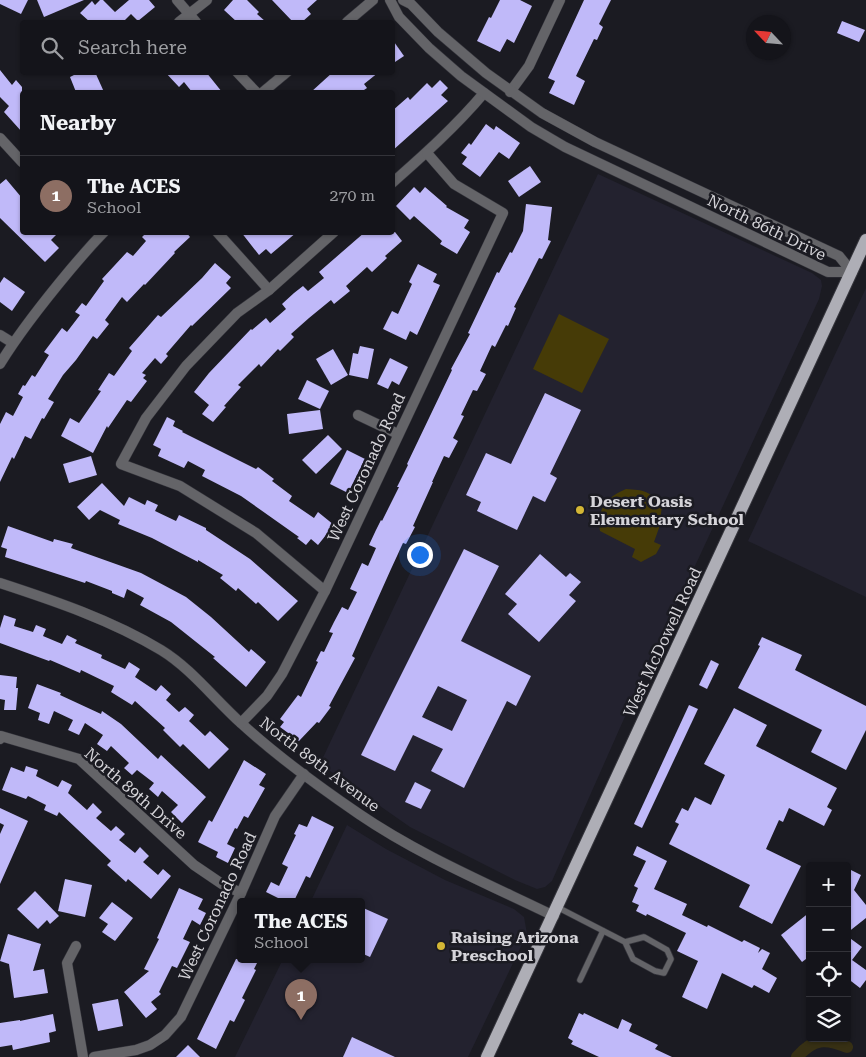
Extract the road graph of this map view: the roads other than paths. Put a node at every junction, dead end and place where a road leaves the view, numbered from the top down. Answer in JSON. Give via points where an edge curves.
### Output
{"nodes":[{"id":1,"x":177,"y":0,"type":"edge"},
{"id":2,"x":206,"y":0,"type":"edge"},
{"id":3,"x":373,"y":0,"type":"edge"},
{"id":4,"x":390,"y":0,"type":"edge"},
{"id":5,"x":403,"y":0,"type":"edge"},
{"id":6,"x":560,"y":0,"type":"edge"},
{"id":7,"x":193,"y":18,"type":"edge"},
{"id":8,"x":348,"y":20,"type":"edge"},
{"id":9,"x":240,"y":75,"type":"edge"},
{"id":10,"x":284,"y":75,"type":"edge"},
{"id":11,"x":254,"y":90,"type":"edge"},
{"id":12,"x":266,"y":90,"type":"edge"},
{"id":13,"x":510,"y":92,"type":"junction"},
{"id":14,"x":484,"y":93,"type":"junction"},
{"id":15,"x":557,"y":121,"type":"junction"},
{"id":16,"x":548,"y":137,"type":"junction"},
{"id":17,"x":0,"y":138,"type":"edge"},
{"id":18,"x":427,"y":153,"type":"junction"},
{"id":19,"x":20,"y":160,"type":"edge"},
{"id":20,"x":395,"y":180,"type":"edge"},
{"id":21,"x":90,"y":235,"type":"edge"},
{"id":22,"x":101,"y":235,"type":"edge"},
{"id":23,"x":220,"y":235,"type":"edge"},
{"id":24,"x":331,"y":235,"type":"edge"},
{"id":25,"x":866,"y":240,"type":"edge"},
{"id":26,"x":95,"y":241,"type":"junction"},
{"id":27,"x":852,"y":272,"type":"junction"},
{"id":28,"x":269,"y":290,"type":"junction"},
{"id":29,"x":0,"y":335,"type":"edge"},
{"id":30,"x":13,"y":343,"type":"junction"},
{"id":31,"x":0,"y":364,"type":"edge"},
{"id":32,"x":358,"y":415,"type":"dead end"},
{"id":33,"x":398,"y":434,"type":"junction"},
{"id":34,"x":0,"y":584,"type":"edge"},
{"id":35,"x":325,"y":591,"type":"junction"},
{"id":36,"x":241,"y":723,"type":"junction"},
{"id":37,"x":1,"y":737,"type":"edge"},
{"id":38,"x":304,"y":774,"type":"junction"},
{"id":39,"x":241,"y":893,"type":"junction"},
{"id":40,"x":239,"y":898,"type":"edge"},
{"id":41,"x":237,"y":901,"type":"edge"},
{"id":42,"x":555,"y":911,"type":"junction"},
{"id":43,"x":604,"y":931,"type":"junction"},
{"id":44,"x":625,"y":942,"type":"junction"},
{"id":45,"x":76,"y":946,"type":"dead end"},
{"id":46,"x":580,"y":980,"type":"dead end"},
{"id":47,"x":83,"y":1057,"type":"edge"},
{"id":48,"x":94,"y":1057,"type":"edge"},
{"id":49,"x":487,"y":1057,"type":"edge"}],
"edges":[{"from":1,"to":7,"type":"street"},
{"from":2,"to":7,"type":"street"},
{"from":3,"to":8,"type":"street"},
{"from":4,"to":14,"type":"street","name":"North 86th Drive","via":[[399,17],[429,48]]},
{"from":5,"to":13,"type":"street","name":"North 86th Drive"},
{"from":6,"to":13,"type":"street","via":[[529,66]]},
{"from":9,"to":11,"type":"street"},
{"from":10,"to":12,"type":"street"},
{"from":13,"to":15,"type":"street","name":"North 86th Drive"},
{"from":14,"to":16,"type":"street","name":"North 86th Drive"},
{"from":14,"to":18,"type":"street"},
{"from":15,"to":16,"type":"street"},
{"from":15,"to":27,"type":"street","name":"North 86th Drive","via":[[839,256]]},
{"from":16,"to":27,"type":"street","name":"North 86th Drive","via":[[828,272]]},
{"from":17,"to":19,"type":"street"},
{"from":18,"to":20,"type":"street"},
{"from":18,"to":33,"type":"street","name":"West Coronado Road","via":[[454,184],[503,213]]},
{"from":21,"to":26,"type":"street"},
{"from":22,"to":26,"type":"street"},
{"from":23,"to":28,"type":"street"},
{"from":24,"to":28,"type":"street"},
{"from":25,"to":27,"type":"main road","name":"West McDowell Road"},
{"from":26,"to":30,"type":"street"},
{"from":27,"to":42,"type":"main road","name":"West McDowell Road"},
{"from":28,"to":35,"type":"street","via":[[237,313],[186,366],[146,418],[120,464],[180,486],[256,533]]},
{"from":29,"to":30,"type":"street"},
{"from":30,"to":31,"type":"street"},
{"from":32,"to":33,"type":"street"},
{"from":33,"to":35,"type":"street","name":"West Coronado Road"},
{"from":34,"to":36,"type":"street","name":"North 89th Avenue","via":[[124,630],[162,650]]},
{"from":35,"to":36,"type":"street","name":"West Coronado Road","via":[[276,686]]},
{"from":36,"to":38,"type":"street","name":"North 89th Avenue"},
{"from":37,"to":39,"type":"street","name":"North 89th Drive","via":[[79,759],[194,866]]},
{"from":38,"to":39,"type":"street","name":"West Coronado Road","via":[[275,816]]},
{"from":38,"to":42,"type":"street","name":"North 89th Avenue","via":[[360,815],[421,851]]},
{"from":39,"to":40,"type":"street","name":"West Coronado Road"},
{"from":41,"to":48,"type":"street","name":"West Coronado Road","via":[[181,1017],[166,1035],[136,1050]]},
{"from":42,"to":43,"type":"lane"},
{"from":42,"to":49,"type":"main road","name":"West McDowell Road"},
{"from":43,"to":44,"type":"lane"},
{"from":43,"to":46,"type":"lane"},
{"from":44,"to":44,"type":"lane","via":[[633,958],[655,971],[664,972],[670,959],[667,950],[644,937]]},
{"from":45,"to":47,"type":"street","via":[[67,963]]}]}
